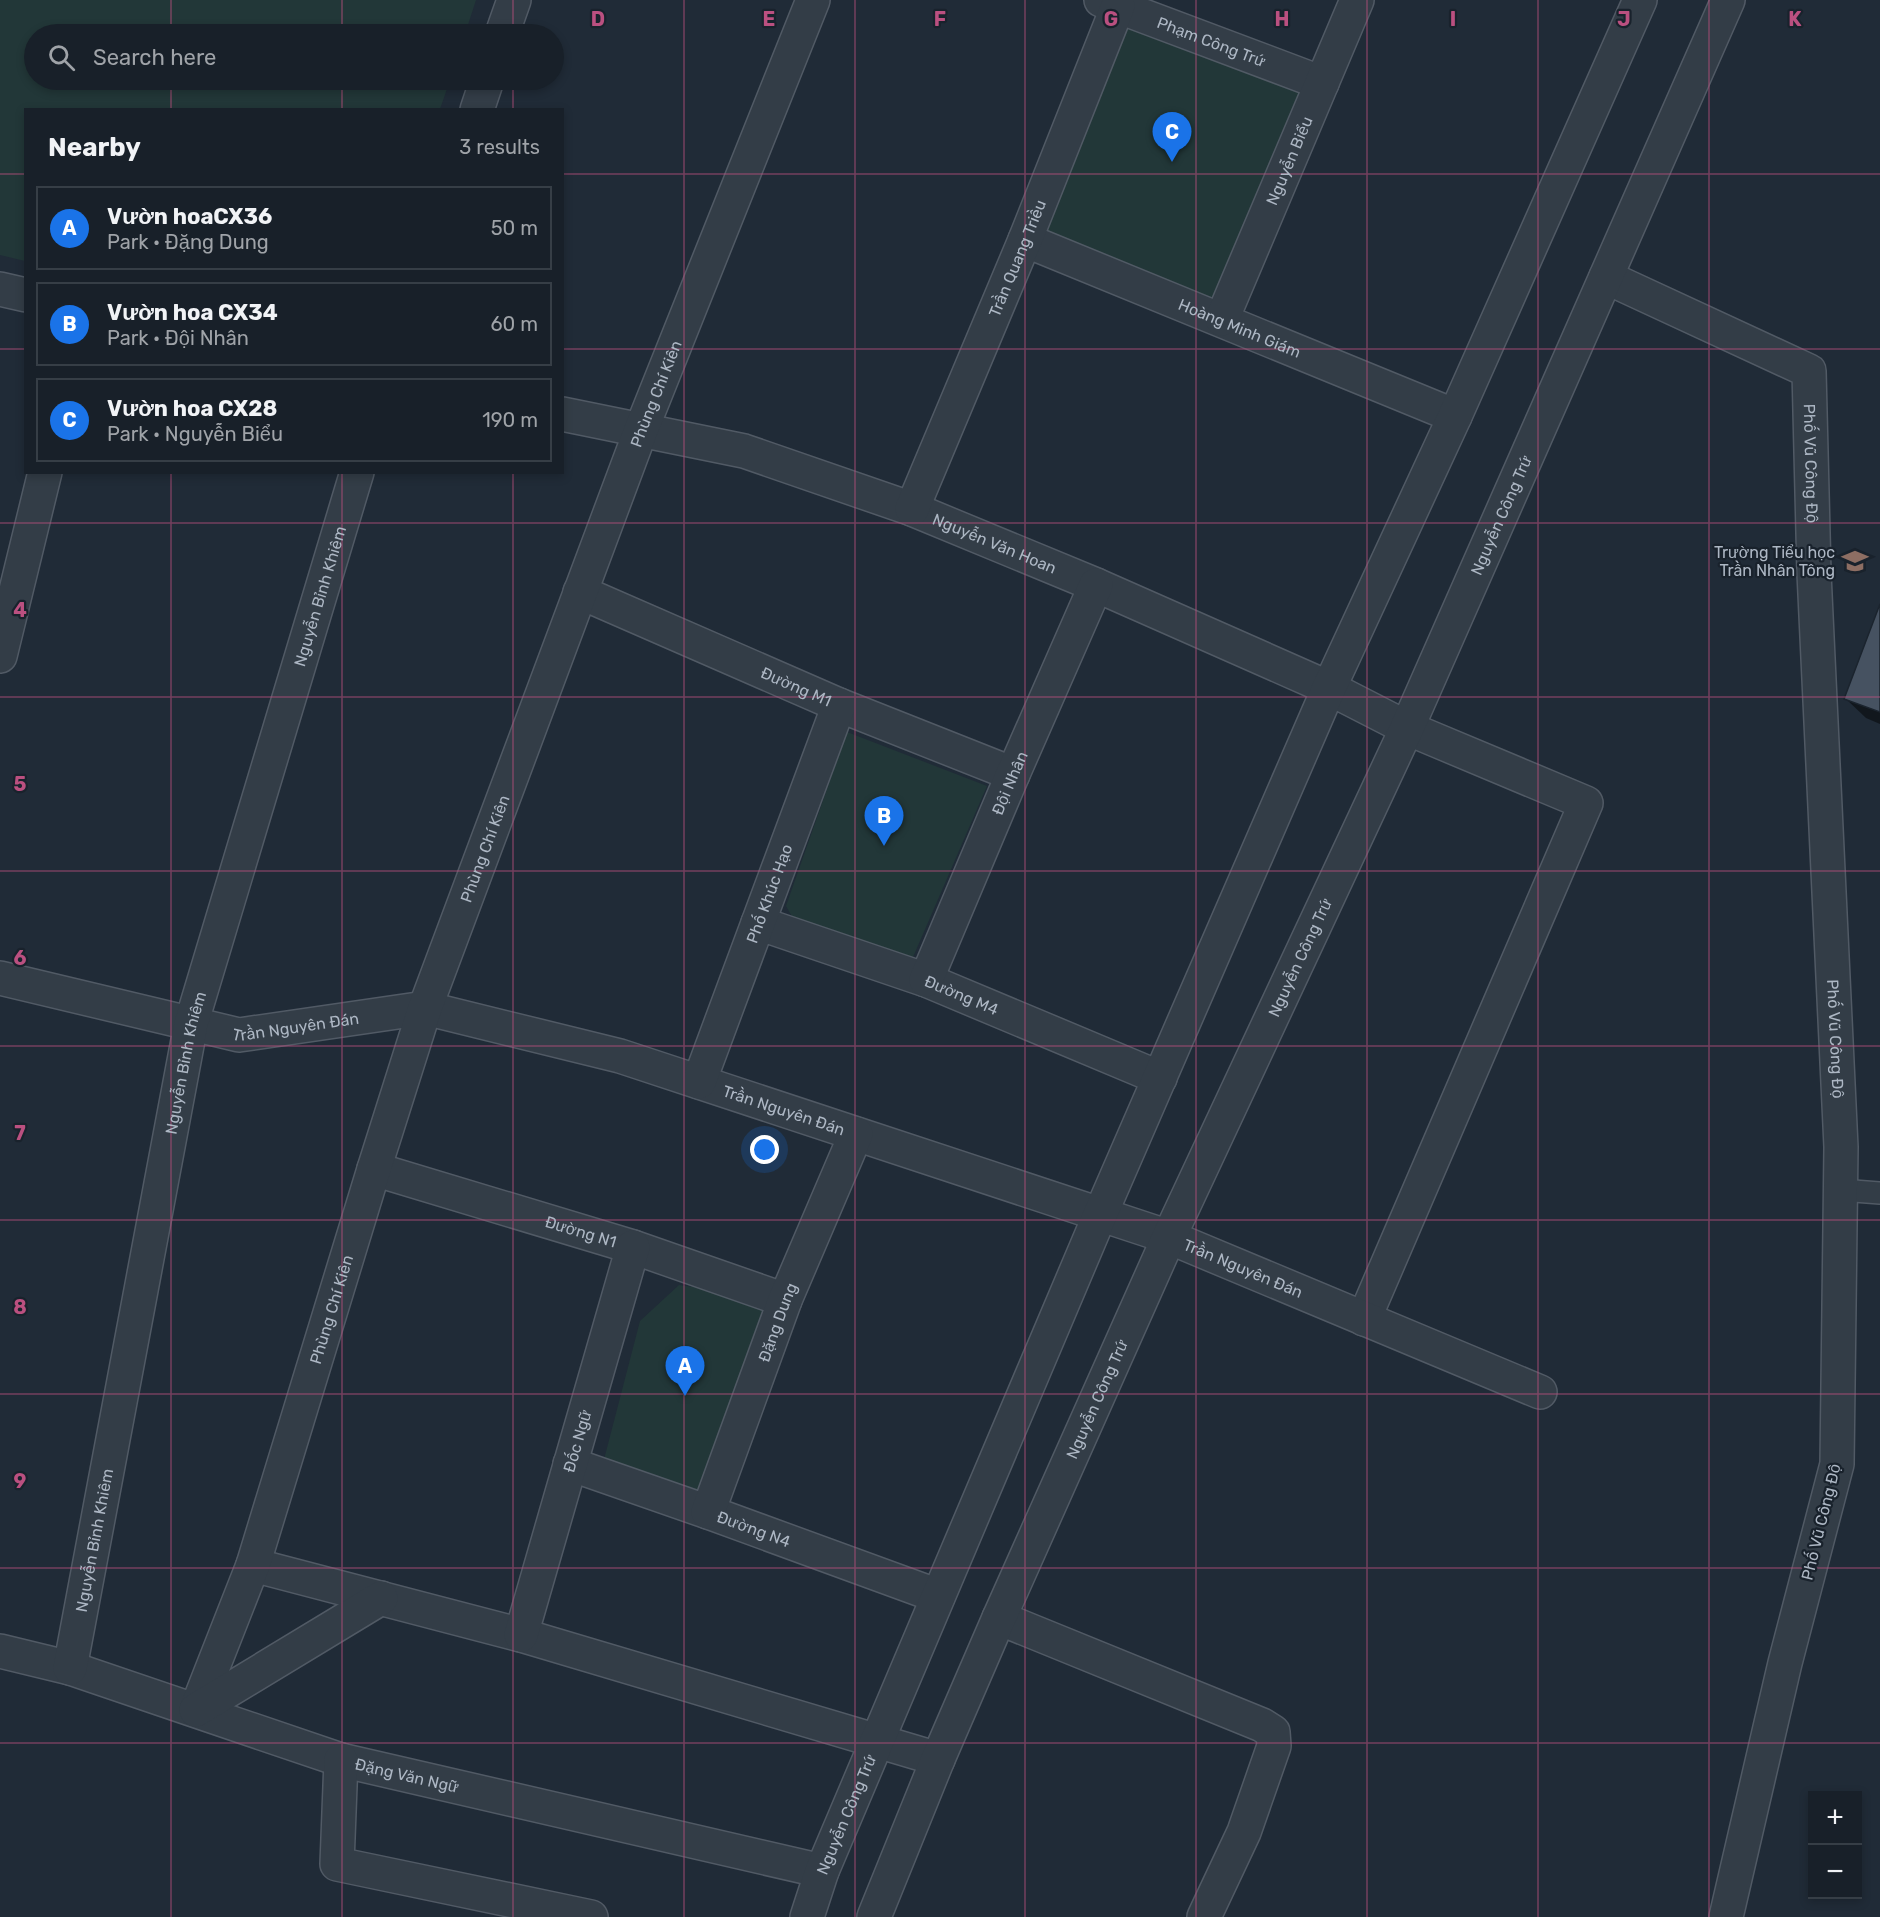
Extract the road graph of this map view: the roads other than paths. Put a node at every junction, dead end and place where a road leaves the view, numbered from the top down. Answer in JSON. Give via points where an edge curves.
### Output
{"nodes":[{"id":1,"x":514,"y":0,"type":"edge"},
{"id":2,"x":813,"y":0,"type":"edge"},
{"id":3,"x":1358,"y":0,"type":"edge"},
{"id":4,"x":1640,"y":0,"type":"edge"},
{"id":5,"x":1728,"y":0,"type":"edge"},
{"id":6,"x":1109,"y":3,"type":"edge"},
{"id":7,"x":506,"y":24,"type":"edge"},
{"id":8,"x":1322,"y":83,"type":"junction"},
{"id":9,"x":484,"y":90,"type":"edge"},
{"id":10,"x":478,"y":108,"type":"edge"},
{"id":11,"x":1025,"y":240,"type":"junction"},
{"id":12,"x":1606,"y":278,"type":"junction"},
{"id":13,"x":0,"y":289,"type":"edge"},
{"id":14,"x":24,"y":295,"type":"edge"},
{"id":15,"x":1222,"y":319,"type":"junction"},
{"id":16,"x":564,"y":414,"type":"edge"},
{"id":17,"x":1455,"y":416,"type":"junction"},
{"id":18,"x":640,"y":430,"type":"junction"},
{"id":19,"x":45,"y":474,"type":"edge"},
{"id":20,"x":356,"y":474,"type":"edge"},
{"id":21,"x":912,"y":509,"type":"junction"},
{"id":22,"x":1096,"y":585,"type":"junction"},
{"id":23,"x":580,"y":592,"type":"junction"},
{"id":24,"x":0,"y":656,"type":"edge"},
{"id":25,"x":1329,"y":688,"type":"junction"},
{"id":26,"x":839,"y":705,"type":"junction"},
{"id":27,"x":1407,"y":728,"type":"junction"},
{"id":28,"x":1013,"y":774,"type":"junction"},
{"id":29,"x":758,"y":923,"type":"junction"},
{"id":30,"x":0,"y":978,"type":"edge"},
{"id":31,"x":926,"y":980,"type":"junction"},
{"id":32,"x":425,"y":1008,"type":"junction"},
{"id":33,"x":191,"y":1024,"type":"junction"},
{"id":34,"x":1160,"y":1078,"type":"junction"},
{"id":35,"x":699,"y":1082,"type":"junction"},
{"id":36,"x":856,"y":1134,"type":"junction"},
{"id":37,"x":374,"y":1169,"type":"junction"},
{"id":38,"x":1841,"y":1190,"type":"junction"},
{"id":39,"x":1880,"y":1193,"type":"edge"},
{"id":40,"x":1100,"y":1215,"type":"junction"},
{"id":41,"x":1169,"y":1237,"type":"junction"},
{"id":42,"x":633,"y":1247,"type":"junction"},
{"id":43,"x":785,"y":1300,"type":"junction"},
{"id":44,"x":1364,"y":1319,"type":"junction"},
{"id":45,"x":1540,"y":1392,"type":"dead end"},
{"id":46,"x":570,"y":1464,"type":"junction"},
{"id":47,"x":708,"y":1512,"type":"junction"},
{"id":48,"x":253,"y":1565,"type":"junction"},
{"id":49,"x":938,"y":1596,"type":"junction"},
{"id":50,"x":381,"y":1598,"type":"junction"},
{"id":51,"x":999,"y":1618,"type":"junction"},
{"id":52,"x":521,"y":1635,"type":"junction"},
{"id":53,"x":0,"y":1651,"type":"edge"},
{"id":54,"x":70,"y":1668,"type":"junction"},
{"id":55,"x":196,"y":1710,"type":"junction"},
{"id":56,"x":877,"y":1741,"type":"junction"},
{"id":57,"x":938,"y":1759,"type":"junction"},
{"id":58,"x":341,"y":1760,"type":"junction"},
{"id":59,"x":822,"y":1870,"type":"junction"},
{"id":60,"x":591,"y":1917,"type":"edge"},
{"id":61,"x":807,"y":1917,"type":"edge"},
{"id":62,"x":874,"y":1917,"type":"edge"},
{"id":63,"x":1204,"y":1917,"type":"edge"},
{"id":64,"x":1726,"y":1917,"type":"edge"}],
"edges":[{"from":1,"to":7,"type":"street"},
{"from":2,"to":18,"type":"street","name":"Phùng Chí Kiên"},
{"from":3,"to":8,"type":"street","name":"Nguyễn Biểu"},
{"from":4,"to":17,"type":"street","name":"Nguyễn Công Trứ"},
{"from":5,"to":12,"type":"street","name":"Nguyễn Công Trứ"},
{"from":6,"to":8,"type":"street","name":"Phạm Công Trứ"},
{"from":6,"to":11,"type":"street","name":"Trần Quang Triều"},
{"from":8,"to":15,"type":"street","name":"Nguyễn Biểu"},
{"from":9,"to":10,"type":"street"},
{"from":11,"to":15,"type":"street","name":"Hoàng Minh Giám"},
{"from":11,"to":21,"type":"street","name":"Trần Quang Triều"},
{"from":12,"to":27,"type":"street","name":"Nguyễn Công Trứ"},
{"from":12,"to":38,"type":"street","name":"Phố Vũ Công Độ","via":[[1809,371]]},
{"from":13,"to":14,"type":"street"},
{"from":15,"to":17,"type":"street","name":"Hoàng Minh Giám"},
{"from":16,"to":18,"type":"street","name":"Nguyễn Văn Hoan"},
{"from":17,"to":25,"type":"street","name":"Nguyễn Công Trứ"},
{"from":18,"to":21,"type":"street","name":"Nguyễn Văn Hoan","via":[[744,451]]},
{"from":18,"to":23,"type":"street","name":"Phùng Chí Kiên"},
{"from":19,"to":24,"type":"street"},
{"from":20,"to":33,"type":"street","name":"Nguyễn Bỉnh Khiêm"},
{"from":21,"to":22,"type":"street","name":"Nguyễn Văn Hoan"},
{"from":22,"to":25,"type":"street","name":"Nguyễn Văn Hoan"},
{"from":22,"to":28,"type":"street","name":"Đội Nhân"},
{"from":23,"to":26,"type":"street","name":"Đường M1"},
{"from":23,"to":32,"type":"street","name":"Phùng Chí Kiên"},
{"from":25,"to":27,"type":"street","name":"Nguyễn Văn Hoan"},
{"from":25,"to":34,"type":"street","name":"Nguyễn Công Trứ"},
{"from":26,"to":28,"type":"street","name":"Đường M1"},
{"from":26,"to":29,"type":"street","name":"Phố Khúc Hạo"},
{"from":27,"to":41,"type":"street","name":"Nguyễn Công Trứ"},
{"from":27,"to":44,"type":"street","name":"Nguyễn Văn Hoan","via":[[1586,803]]},
{"from":28,"to":31,"type":"street","name":"Đội Nhân"},
{"from":29,"to":31,"type":"street","name":"Đường M4"},
{"from":29,"to":35,"type":"street","name":"Phố Khúc Hạo"},
{"from":30,"to":33,"type":"street","name":"Trần Nguyên Đán"},
{"from":31,"to":34,"type":"street","name":"Đường M4"},
{"from":32,"to":33,"type":"street","name":"Trần Nguyên Đán","via":[[239,1035]]},
{"from":32,"to":35,"type":"street","name":"Trần Nguyên Đán","via":[[620,1056]]},
{"from":32,"to":37,"type":"street","name":"Phùng Chí Kiên"},
{"from":33,"to":54,"type":"street","name":"Nguyễn Bỉnh Khiêm"},
{"from":34,"to":40,"type":"street","name":"Nguyễn Công Trứ"},
{"from":35,"to":36,"type":"street","name":"Trần Nguyên Đán"},
{"from":36,"to":40,"type":"street","name":"Trần Nguyên Đán"},
{"from":36,"to":43,"type":"street","name":"Đặng Dung"},
{"from":37,"to":42,"type":"street","name":"Đường N1"},
{"from":37,"to":48,"type":"street","name":"Phùng Chí Kiên"},
{"from":38,"to":39,"type":"lane"},
{"from":38,"to":64,"type":"street","name":"Phố Vũ Công Độ","via":[[1837,1464],[1785,1663]]},
{"from":40,"to":41,"type":"street","name":"Trần Nguyên Đán"},
{"from":40,"to":49,"type":"street","name":"Nguyễn Công Trứ"},
{"from":41,"to":44,"type":"street","name":"Trần Nguyên Đán"},
{"from":41,"to":51,"type":"street","name":"Nguyễn Công Trứ"},
{"from":42,"to":43,"type":"street","name":"Đường N1"},
{"from":42,"to":46,"type":"street","name":"Đốc Ngữ"},
{"from":43,"to":47,"type":"street","name":"Đặng Dung"},
{"from":44,"to":45,"type":"street","name":"Trần Nguyên Đán"},
{"from":46,"to":47,"type":"street","name":"Đường N4"},
{"from":46,"to":52,"type":"street","name":"Đốc Ngữ"},
{"from":47,"to":49,"type":"street","name":"Đường N4"},
{"from":48,"to":50,"type":"street"},
{"from":48,"to":55,"type":"street","name":"Phùng Chí Kiên"},
{"from":49,"to":56,"type":"street","name":"Nguyễn Công Trứ"},
{"from":50,"to":52,"type":"street"},
{"from":50,"to":55,"type":"street"},
{"from":51,"to":57,"type":"street","name":"Nguyễn Công Trứ"},
{"from":51,"to":63,"type":"street","via":[[1273,1732],[1274,1746],[1244,1832]]},
{"from":52,"to":56,"type":"street"},
{"from":53,"to":54,"type":"street","name":"Đặng Văn Ngữ"},
{"from":54,"to":55,"type":"street","name":"Đặng Văn Ngữ"},
{"from":55,"to":58,"type":"street","name":"Đặng Văn Ngữ"},
{"from":56,"to":57,"type":"street"},
{"from":56,"to":59,"type":"street","name":"Nguyễn Công Trứ"},
{"from":57,"to":62,"type":"street","name":"Nguyễn Công Trứ"},
{"from":58,"to":59,"type":"street","name":"Đặng Văn Ngữ"},
{"from":58,"to":60,"type":"street","via":[[337,1864]]},
{"from":59,"to":61,"type":"street","name":"Nguyễn Công Trứ"}]}
